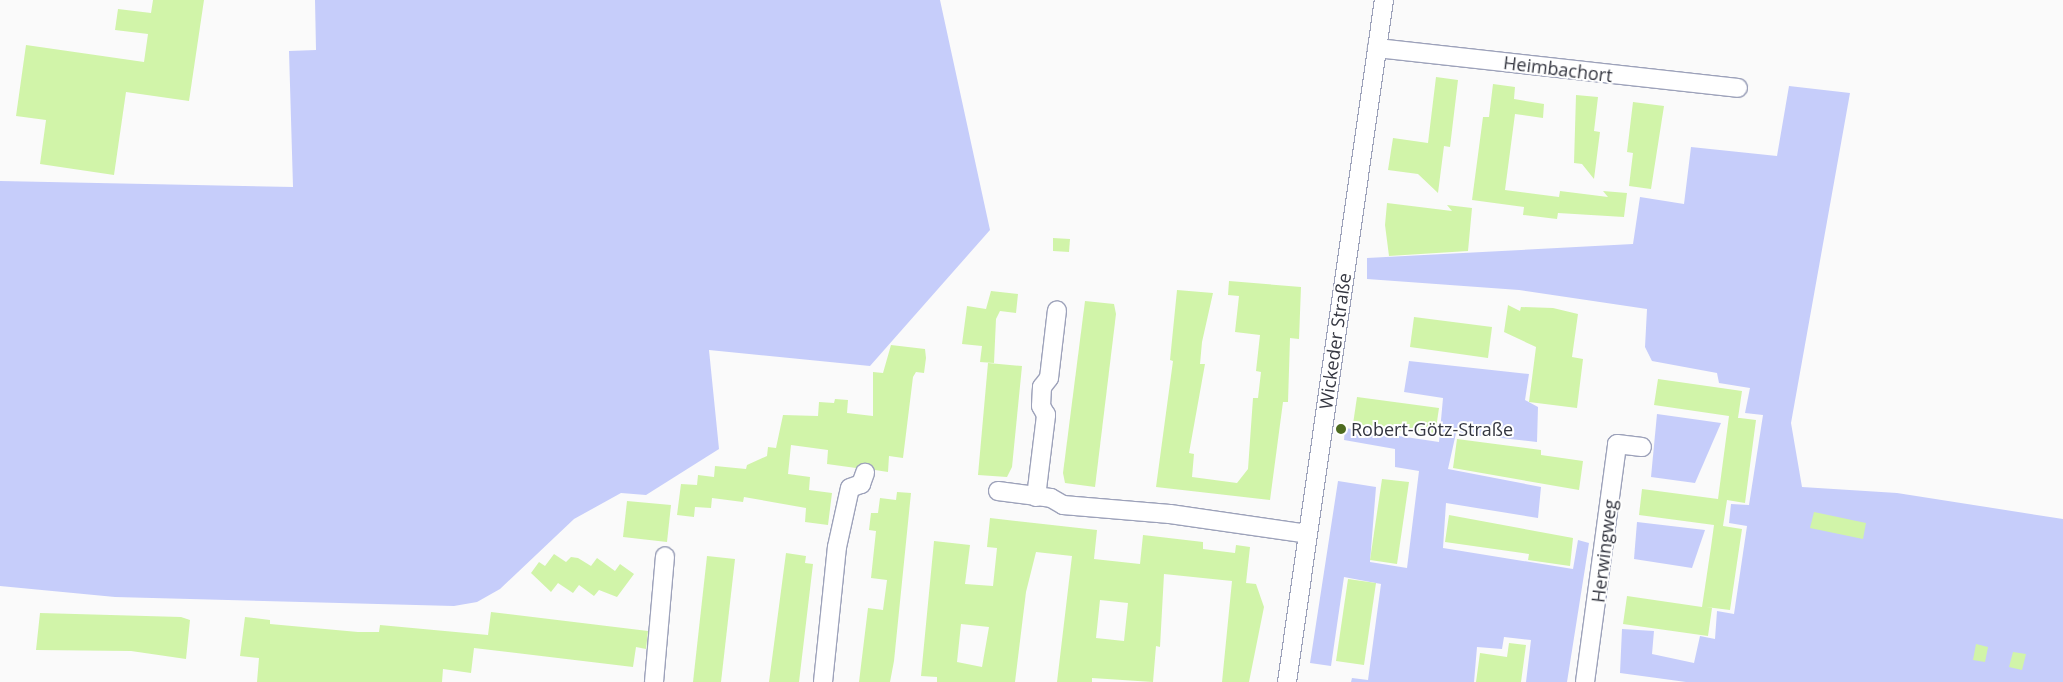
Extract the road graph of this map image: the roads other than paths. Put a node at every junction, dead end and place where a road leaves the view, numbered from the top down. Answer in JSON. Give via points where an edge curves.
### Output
{"nodes":[{"id":1,"x":1384,"y":0,"type":"edge"},
{"id":2,"x":1377,"y":48,"type":"junction"},
{"id":3,"x":1738,"y":88,"type":"dead end"},
{"id":4,"x":1057,"y":310,"type":"dead end"},
{"id":5,"x":1642,"y":447,"type":"dead end"},
{"id":6,"x":865,"y":473,"type":"dead end"},
{"id":7,"x":998,"y":491,"type":"dead end"},
{"id":8,"x":1036,"y":497,"type":"junction"},
{"id":9,"x":1308,"y":534,"type":"junction"},
{"id":10,"x":665,"y":556,"type":"dead end"},
{"id":11,"x":654,"y":682,"type":"edge"},
{"id":12,"x":823,"y":682,"type":"edge"},
{"id":13,"x":1287,"y":682,"type":"edge"},
{"id":14,"x":1585,"y":682,"type":"edge"}],
"edges":[{"from":1,"to":2,"type":"street","name":"Wickeder Straße"},
{"from":2,"to":3,"type":"street","name":"Heimbachort"},
{"from":2,"to":9,"type":"street","name":"Wickeder Straße"},
{"from":4,"to":8,"type":"street","via":[[1049,378],[1042,387],[1041,406],[1046,415]]},
{"from":5,"to":14,"type":"street","name":"Herwingweg","via":[[1617,444]]},
{"from":6,"to":12,"type":"street","via":[[861,484],[850,488],[837,547]]},
{"from":7,"to":8,"type":"street"},
{"from":8,"to":9,"type":"street","via":[[1063,505],[1170,514]]},
{"from":9,"to":13,"type":"street","name":"Wickeder Straße"},
{"from":10,"to":11,"type":"street"}]}
